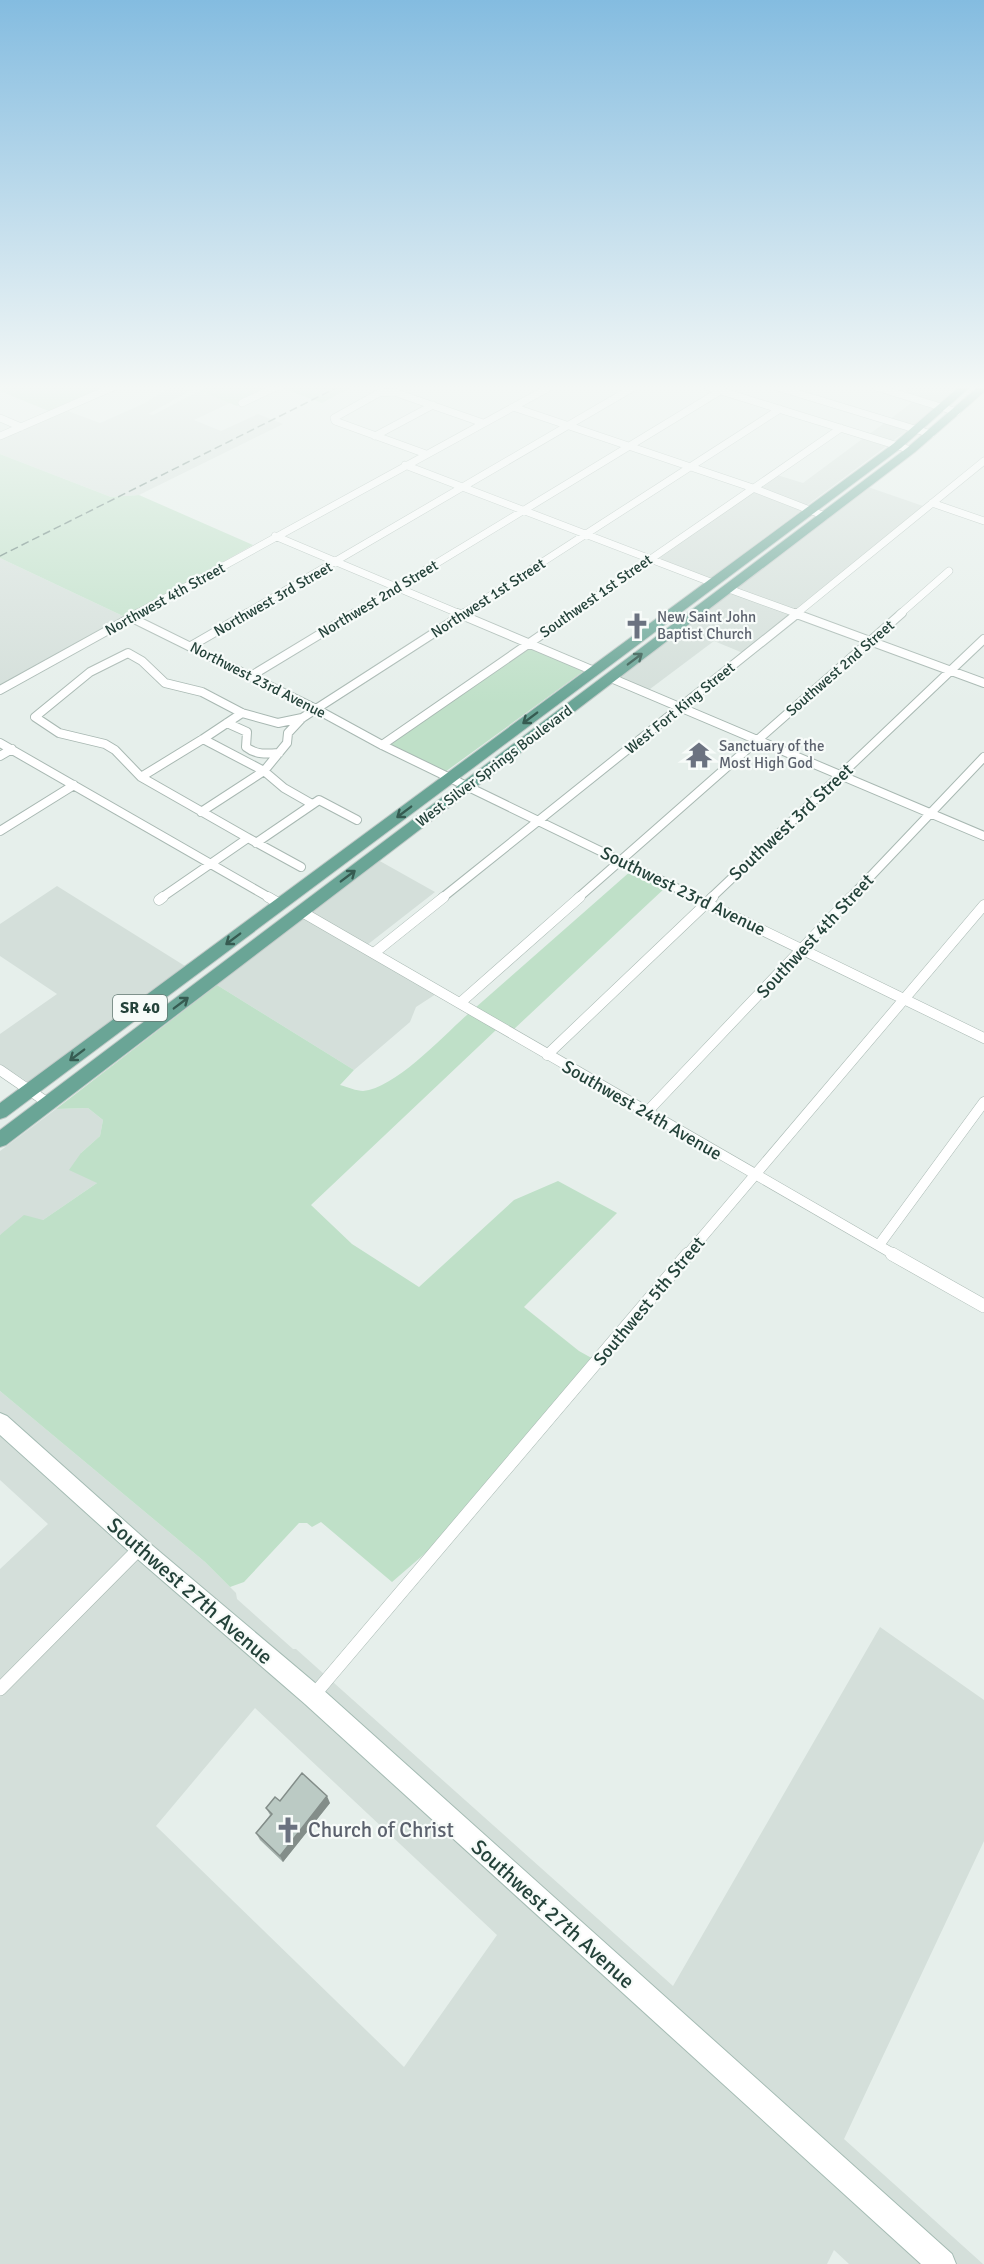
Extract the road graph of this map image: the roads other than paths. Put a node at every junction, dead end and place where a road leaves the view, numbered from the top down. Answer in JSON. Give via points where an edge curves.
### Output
{"nodes":[{"id":1,"x":355,"y":493,"type":"edge"},
{"id":2,"x":453,"y":493,"type":"edge"},
{"id":3,"x":478,"y":493,"type":"edge"},
{"id":4,"x":551,"y":493,"type":"edge"},
{"id":5,"x":651,"y":493,"type":"edge"},
{"id":6,"x":746,"y":493,"type":"edge"},
{"id":7,"x":765,"y":493,"type":"edge"},
{"id":8,"x":834,"y":493,"type":"edge"},
{"id":9,"x":855,"y":493,"type":"edge"},
{"id":10,"x":945,"y":493,"type":"edge"},
{"id":11,"x":932,"y":503,"type":"junction"},
{"id":12,"x":523,"y":510,"type":"junction"},
{"id":13,"x":810,"y":510,"type":"junction"},
{"id":14,"x":825,"y":516,"type":"junction"},
{"id":15,"x":984,"y":521,"type":"edge"},
{"id":16,"x":586,"y":534,"type":"junction"},
{"id":17,"x":275,"y":537,"type":"junction"},
{"id":18,"x":651,"y":559,"type":"junction"},
{"id":19,"x":336,"y":562,"type":"junction"},
{"id":20,"x":949,"y":571,"type":"dead end"},
{"id":21,"x":724,"y":574,"type":"junction"},
{"id":22,"x":713,"y":583,"type":"junction"},
{"id":23,"x":396,"y":588,"type":"junction"},
{"id":24,"x":729,"y":589,"type":"junction"},
{"id":25,"x":717,"y":598,"type":"junction"},
{"id":26,"x":796,"y":614,"type":"junction"},
{"id":27,"x":462,"y":615,"type":"junction"},
{"id":28,"x":132,"y":618,"type":"junction"},
{"id":29,"x":984,"y":639,"type":"edge"},
{"id":30,"x":636,"y":640,"type":"junction"},
{"id":31,"x":871,"y":641,"type":"junction"},
{"id":32,"x":528,"y":643,"type":"junction"},
{"id":33,"x":191,"y":646,"type":"junction"},
{"id":34,"x":594,"y":671,"type":"junction"},
{"id":35,"x":951,"y":671,"type":"junction"},
{"id":36,"x":251,"y":676,"type":"junction"},
{"id":37,"x":611,"y":678,"type":"junction"},
{"id":38,"x":984,"y":683,"type":"edge"},
{"id":39,"x":0,"y":690,"type":"edge"},
{"id":40,"x":683,"y":708,"type":"junction"},
{"id":41,"x":316,"y":709,"type":"junction"},
{"id":42,"x":242,"y":713,"type":"junction"},
{"id":43,"x":302,"y":718,"type":"junction"},
{"id":44,"x":267,"y":721,"type":"junction"},
{"id":45,"x":554,"y":721,"type":"junction"},
{"id":46,"x":227,"y":723,"type":"junction"},
{"id":47,"x":278,"y":723,"type":"junction"},
{"id":48,"x":247,"y":732,"type":"junction"},
{"id":49,"x":288,"y":733,"type":"junction"},
{"id":50,"x":203,"y":739,"type":"junction"},
{"id":51,"x":758,"y":740,"type":"junction"},
{"id":52,"x":0,"y":743,"type":"edge"},
{"id":53,"x":382,"y":745,"type":"junction"},
{"id":54,"x":12,"y":749,"type":"junction"},
{"id":55,"x":279,"y":753,"type":"junction"},
{"id":56,"x":0,"y":756,"type":"edge"},
{"id":57,"x":984,"y":757,"type":"edge"},
{"id":58,"x":264,"y":771,"type":"junction"},
{"id":59,"x":840,"y":776,"type":"junction"},
{"id":60,"x":141,"y":777,"type":"junction"},
{"id":61,"x":451,"y":777,"type":"junction"},
{"id":62,"x":74,"y":785,"type":"junction"},
{"id":63,"x":468,"y":786,"type":"junction"},
{"id":64,"x":312,"y":804,"type":"junction"},
{"id":65,"x":201,"y":812,"type":"junction"},
{"id":66,"x":930,"y":814,"type":"junction"},
{"id":67,"x":357,"y":820,"type":"dead end"},
{"id":68,"x":537,"y":821,"type":"junction"},
{"id":69,"x":0,"y":831,"type":"edge"},
{"id":70,"x":984,"y":836,"type":"edge"},
{"id":71,"x":252,"y":840,"type":"junction"},
{"id":72,"x":620,"y":861,"type":"junction"},
{"id":73,"x":210,"y":864,"type":"junction"},
{"id":74,"x":301,"y":867,"type":"dead end"},
{"id":75,"x":314,"y":879,"type":"junction"},
{"id":76,"x":159,"y":900,"type":"dead end"},
{"id":77,"x":706,"y":903,"type":"junction"},
{"id":78,"x":280,"y":904,"type":"junction"},
{"id":79,"x":984,"y":905,"type":"edge"},
{"id":80,"x":302,"y":912,"type":"junction"},
{"id":81,"x":271,"y":934,"type":"junction"},
{"id":82,"x":803,"y":950,"type":"junction"},
{"id":83,"x":374,"y":953,"type":"junction"},
{"id":84,"x":905,"y":999,"type":"junction"},
{"id":85,"x":460,"y":1003,"type":"junction"},
{"id":86,"x":984,"y":1038,"type":"edge"},
{"id":87,"x":547,"y":1055,"type":"junction"},
{"id":88,"x":0,"y":1070,"type":"edge"},
{"id":89,"x":30,"y":1090,"type":"junction"},
{"id":90,"x":984,"y":1102,"type":"edge"},
{"id":91,"x":48,"y":1103,"type":"junction"},
{"id":92,"x":0,"y":1112,"type":"edge"},
{"id":93,"x":646,"y":1113,"type":"junction"},
{"id":94,"x":0,"y":1140,"type":"edge"},
{"id":95,"x":757,"y":1175,"type":"junction"},
{"id":96,"x":879,"y":1245,"type":"junction"},
{"id":97,"x":984,"y":1306,"type":"edge"},
{"id":98,"x":0,"y":1422,"type":"edge"},
{"id":99,"x":140,"y":1548,"type":"junction"},
{"id":100,"x":0,"y":1689,"type":"edge"},
{"id":101,"x":313,"y":1696,"type":"junction"},
{"id":102,"x":942,"y":2264,"type":"edge"}],
"edges":[{"from":1,"to":17,"type":"street","name":"Northwest 4th Street"},
{"from":2,"to":19,"type":"street","name":"Northwest 3rd Street"},
{"from":3,"to":12,"type":"street"},
{"from":4,"to":12,"type":"street","name":"Northwest 2nd Street"},
{"from":5,"to":16,"type":"street","name":"Northwest 1st Street"},
{"from":6,"to":18,"type":"street","name":"Southwest 1st Street"},
{"from":7,"to":13,"type":"street"},
{"from":8,"to":13,"type":"main road","name":"West Silver Springs Boulevard","number":"SR 40"},
{"from":9,"to":14,"type":"main road","name":"West Silver Springs Boulevard","number":"SR 40"},
{"from":10,"to":11,"type":"street","name":"West Fort King Street"},
{"from":11,"to":15,"type":"street"},
{"from":11,"to":26,"type":"street","name":"West Fort King Street"},
{"from":12,"to":16,"type":"street"},
{"from":12,"to":23,"type":"street","name":"Northwest 2nd Street"},
{"from":13,"to":14,"type":"street"},
{"from":13,"to":21,"type":"main road","name":"West Silver Springs Boulevard","number":"SR 40"},
{"from":14,"to":24,"type":"main road","name":"West Silver Springs Boulevard","number":"SR 40"},
{"from":16,"to":18,"type":"street"},
{"from":16,"to":27,"type":"street","name":"Northwest 1st Street"},
{"from":17,"to":19,"type":"street"},
{"from":17,"to":28,"type":"street","name":"Northwest 4th Street"},
{"from":18,"to":22,"type":"street"},
{"from":18,"to":32,"type":"street","name":"Southwest 1st Street"},
{"from":19,"to":23,"type":"street"},
{"from":19,"to":33,"type":"street","name":"Northwest 3rd Street"},
{"from":20,"to":31,"type":"street","name":"Southwest 2nd Street"},
{"from":21,"to":22,"type":"main road","name":"West Silver Springs Boulevard","number":"SR 40"},
{"from":21,"to":24,"type":"main road"},
{"from":22,"to":25,"type":"main road"},
{"from":22,"to":30,"type":"main road","name":"West Silver Springs Boulevard","number":"SR 40"},
{"from":23,"to":27,"type":"street"},
{"from":23,"to":36,"type":"street","name":"Northwest 2nd Street"},
{"from":24,"to":25,"type":"main road","name":"West Silver Springs Boulevard","number":"SR 40"},
{"from":24,"to":26,"type":"street"},
{"from":37,"to":25,"type":"main road","name":"West Silver Springs Boulevard","number":"SR 40","one_way":true},
{"from":26,"to":31,"type":"street"},
{"from":26,"to":40,"type":"street","name":"West Fort King Street"},
{"from":27,"to":32,"type":"street"},
{"from":27,"to":41,"type":"street","name":"Northwest 1st Street"},
{"from":28,"to":33,"type":"street","name":"Northwest 23rd Avenue"},
{"from":28,"to":39,"type":"street","name":"Northwest 4th Street"},
{"from":29,"to":35,"type":"street","name":"Southwest 3rd Street"},
{"from":30,"to":34,"type":"main road","name":"West Silver Springs Boulevard","number":"SR 40"},
{"from":30,"to":37,"type":"main road","via":[[638,643],[610,664],[607,669]]},
{"from":31,"to":35,"type":"street"},
{"from":31,"to":51,"type":"street","name":"Southwest 2nd Street"},
{"from":32,"to":34,"type":"street"},
{"from":32,"to":53,"type":"street","name":"Southwest 1st Street"},
{"from":33,"to":36,"type":"street","name":"Northwest 23rd Avenue"},
{"from":34,"to":45,"type":"main road","via":[[598,676],[595,683],[554,715]]},
{"from":34,"to":61,"type":"main road","name":"West Silver Springs Boulevard","number":"SR 40","one_way":true},
{"from":35,"to":38,"type":"street"},
{"from":35,"to":59,"type":"street","name":"Southwest 3rd Street"},
{"from":36,"to":41,"type":"street","name":"Northwest 23rd Avenue"},
{"from":37,"to":40,"type":"street"},
{"from":37,"to":45,"type":"main road","name":"West Silver Springs Boulevard","number":"SR 40"},
{"from":40,"to":51,"type":"street"},
{"from":40,"to":68,"type":"street","name":"West Fort King Street"},
{"from":41,"to":43,"type":"street","name":"Northwest 1st Street"},
{"from":41,"to":53,"type":"street","name":"Northwest 23rd Avenue"},
{"from":42,"to":44,"type":"street"},
{"from":42,"to":46,"type":"street"},
{"from":42,"to":60,"type":"street","via":[[202,692],[165,683],[128,653],[90,672],[35,717],[59,733],[105,744]]},
{"from":43,"to":47,"type":"street"},
{"from":43,"to":49,"type":"street"},
{"from":44,"to":47,"type":"street"},
{"from":44,"to":48,"type":"street"},
{"from":45,"to":63,"type":"main road","name":"West Silver Springs Boulevard","number":"SR 40"},
{"from":46,"to":48,"type":"street"},
{"from":46,"to":50,"type":"street"},
{"from":47,"to":49,"type":"street"},
{"from":48,"to":55,"type":"street","via":[[246,747],[251,752]]},
{"from":49,"to":55,"type":"street","via":[[287,743]]},
{"from":50,"to":58,"type":"street"},
{"from":50,"to":60,"type":"street"},
{"from":51,"to":59,"type":"street"},
{"from":51,"to":72,"type":"street","name":"Southwest 2nd Street"},
{"from":52,"to":54,"type":"street"},
{"from":53,"to":61,"type":"street","name":"Southwest 23rd Avenue"},
{"from":54,"to":56,"type":"street"},
{"from":54,"to":62,"type":"street"},
{"from":55,"to":58,"type":"street"},
{"from":57,"to":66,"type":"street","name":"Southwest 4th Street"},
{"from":58,"to":64,"type":"street"},
{"from":58,"to":65,"type":"street"},
{"from":59,"to":66,"type":"street"},
{"from":59,"to":77,"type":"street","name":"Southwest 3rd Street"},
{"from":60,"to":65,"type":"street"},
{"from":61,"to":63,"type":"street","name":"Southwest 23rd Avenue"},
{"from":61,"to":75,"type":"main road","name":"West Silver Springs Boulevard","number":"SR 40","one_way":true},
{"from":62,"to":69,"type":"street"},
{"from":62,"to":73,"type":"street"},
{"from":63,"to":68,"type":"street","name":"Southwest 23rd Avenue"},
{"from":80,"to":63,"type":"main road","name":"West Silver Springs Boulevard","number":"SR 40","one_way":true},
{"from":64,"to":67,"type":"street","via":[[319,800]]},
{"from":64,"to":71,"type":"street"},
{"from":65,"to":71,"type":"street"},
{"from":66,"to":70,"type":"street"},
{"from":66,"to":82,"type":"street","name":"Southwest 4th Street"},
{"from":68,"to":72,"type":"street","name":"Southwest 23rd Avenue"},
{"from":68,"to":83,"type":"street","name":"West Fort King Street"},
{"from":71,"to":73,"type":"street"},
{"from":71,"to":74,"type":"street"},
{"from":72,"to":77,"type":"street","name":"Southwest 23rd Avenue"},
{"from":72,"to":85,"type":"street","name":"Southwest 2nd Street"},
{"from":73,"to":76,"type":"street"},
{"from":73,"to":78,"type":"street"},
{"from":75,"to":78,"type":"main road","name":"West Silver Springs Boulevard","number":"SR 40"},
{"from":75,"to":80,"type":"main road","via":[[296,904]]},
{"from":77,"to":82,"type":"street","name":"Southwest 23rd Avenue"},
{"from":77,"to":87,"type":"street","name":"Southwest 3rd Street"},
{"from":78,"to":81,"type":"main road","via":[[282,912]]},
{"from":78,"to":89,"type":"main road","name":"West Silver Springs Boulevard","number":"SR 40","one_way":true},
{"from":79,"to":84,"type":"street","name":"Southwest 5th Street"},
{"from":80,"to":81,"type":"main road","name":"West Silver Springs Boulevard","number":"SR 40"},
{"from":80,"to":83,"type":"street","name":"Southwest 24th Avenue"},
{"from":91,"to":81,"type":"main road","name":"West Silver Springs Boulevard","number":"SR 40","one_way":true},
{"from":82,"to":84,"type":"street","name":"Southwest 23rd Avenue"},
{"from":82,"to":93,"type":"street","name":"Southwest 4th Street"},
{"from":83,"to":85,"type":"street","name":"Southwest 24th Avenue"},
{"from":84,"to":86,"type":"street","name":"Southwest 23rd Avenue"},
{"from":84,"to":95,"type":"street","name":"Southwest 5th Street"},
{"from":85,"to":87,"type":"street","name":"Southwest 24th Avenue"},
{"from":87,"to":93,"type":"street","name":"Southwest 24th Avenue"},
{"from":88,"to":89,"type":"street"},
{"from":89,"to":91,"type":"street"},
{"from":89,"to":92,"type":"main road","name":"West Silver Springs Boulevard","number":"SR 40"},
{"from":90,"to":96,"type":"street"},
{"from":91,"to":94,"type":"main road","name":"West Silver Springs Boulevard","number":"SR 40"},
{"from":93,"to":95,"type":"street","name":"Southwest 24th Avenue"},
{"from":95,"to":96,"type":"street","name":"Southwest 24th Avenue"},
{"from":95,"to":101,"type":"street","name":"Southwest 5th Street"},
{"from":96,"to":97,"type":"street","name":"Southwest 24th Avenue"},
{"from":98,"to":99,"type":"main road","name":"Southwest 27th Avenue"},
{"from":99,"to":100,"type":"street"},
{"from":99,"to":101,"type":"main road","name":"Southwest 27th Avenue"},
{"from":101,"to":102,"type":"main road","name":"Southwest 27th Avenue"}]}
